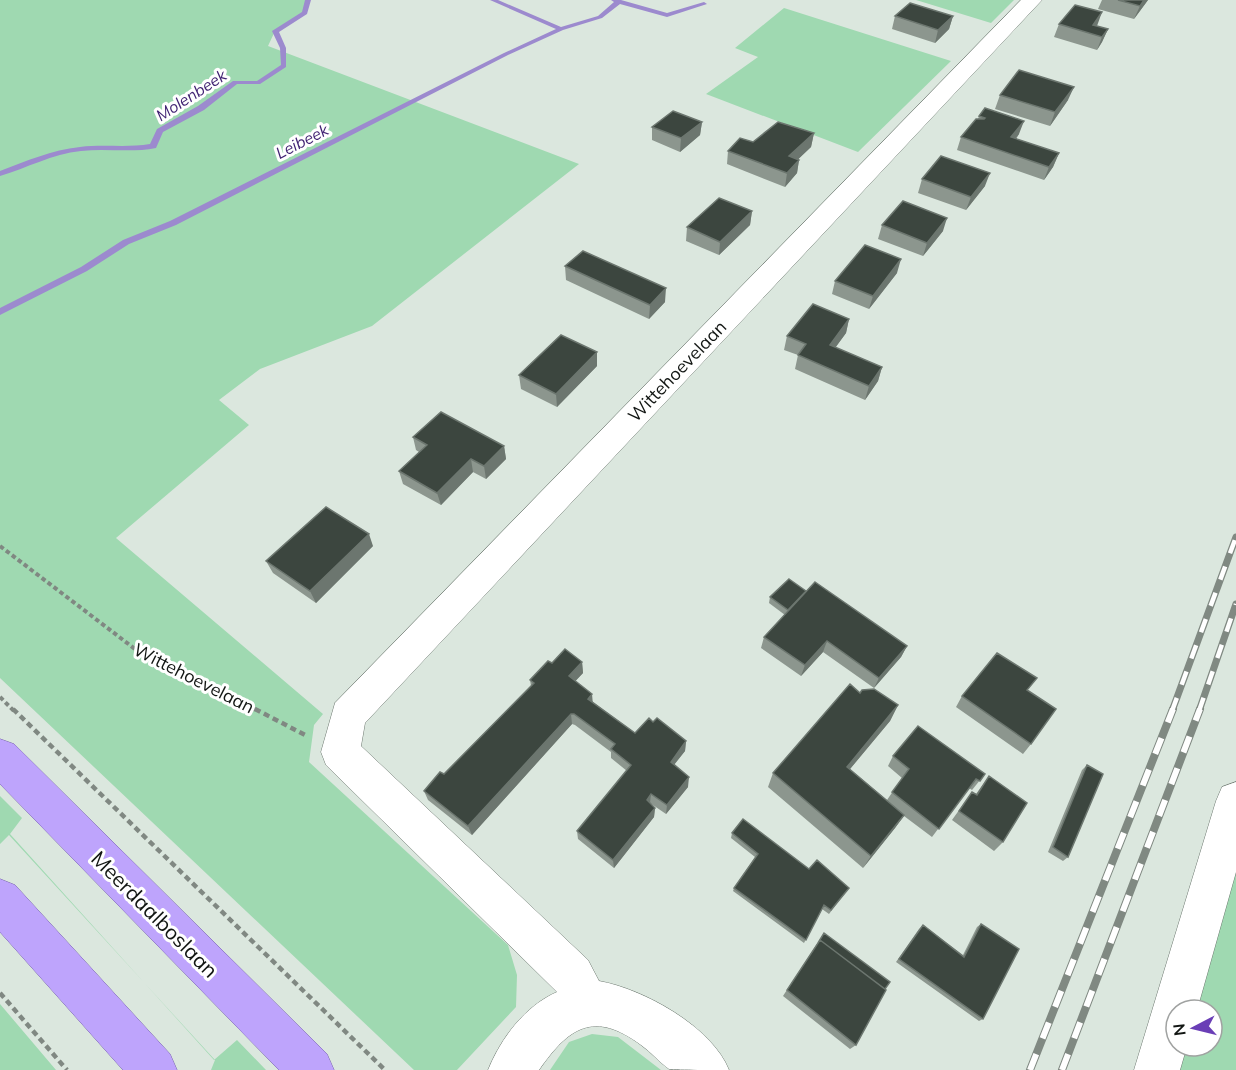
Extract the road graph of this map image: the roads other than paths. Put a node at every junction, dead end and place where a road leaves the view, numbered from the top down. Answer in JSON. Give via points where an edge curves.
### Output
{"nodes":[{"id":1,"x":1032,"y":0,"type":"edge"},
{"id":2,"x":0,"y":757,"type":"edge"},
{"id":3,"x":1236,"y":801,"type":"edge"},
{"id":4,"x":0,"y":900,"type":"edge"},
{"id":5,"x":587,"y":1002,"type":"junction"},
{"id":6,"x":154,"y":1070,"type":"edge"},
{"id":7,"x":311,"y":1070,"type":"edge"},
{"id":8,"x":511,"y":1070,"type":"edge"},
{"id":9,"x":706,"y":1070,"type":"edge"},
{"id":10,"x":1157,"y":1070,"type":"edge"}],
"edges":[{"from":1,"to":5,"type":"street","name":"Wittehoevelaan","via":[[348,716],[340,753],[572,976]]},
{"from":2,"to":7,"type":"highway","name":"Meerdaalboslaan"},
{"from":3,"to":10,"type":"street"},
{"from":4,"to":6,"type":"highway"},
{"from":5,"to":8,"type":"street","via":[[559,1014],[536,1036]]},
{"from":5,"to":9,"type":"street","via":[[620,1006],[650,1023]]}]}
